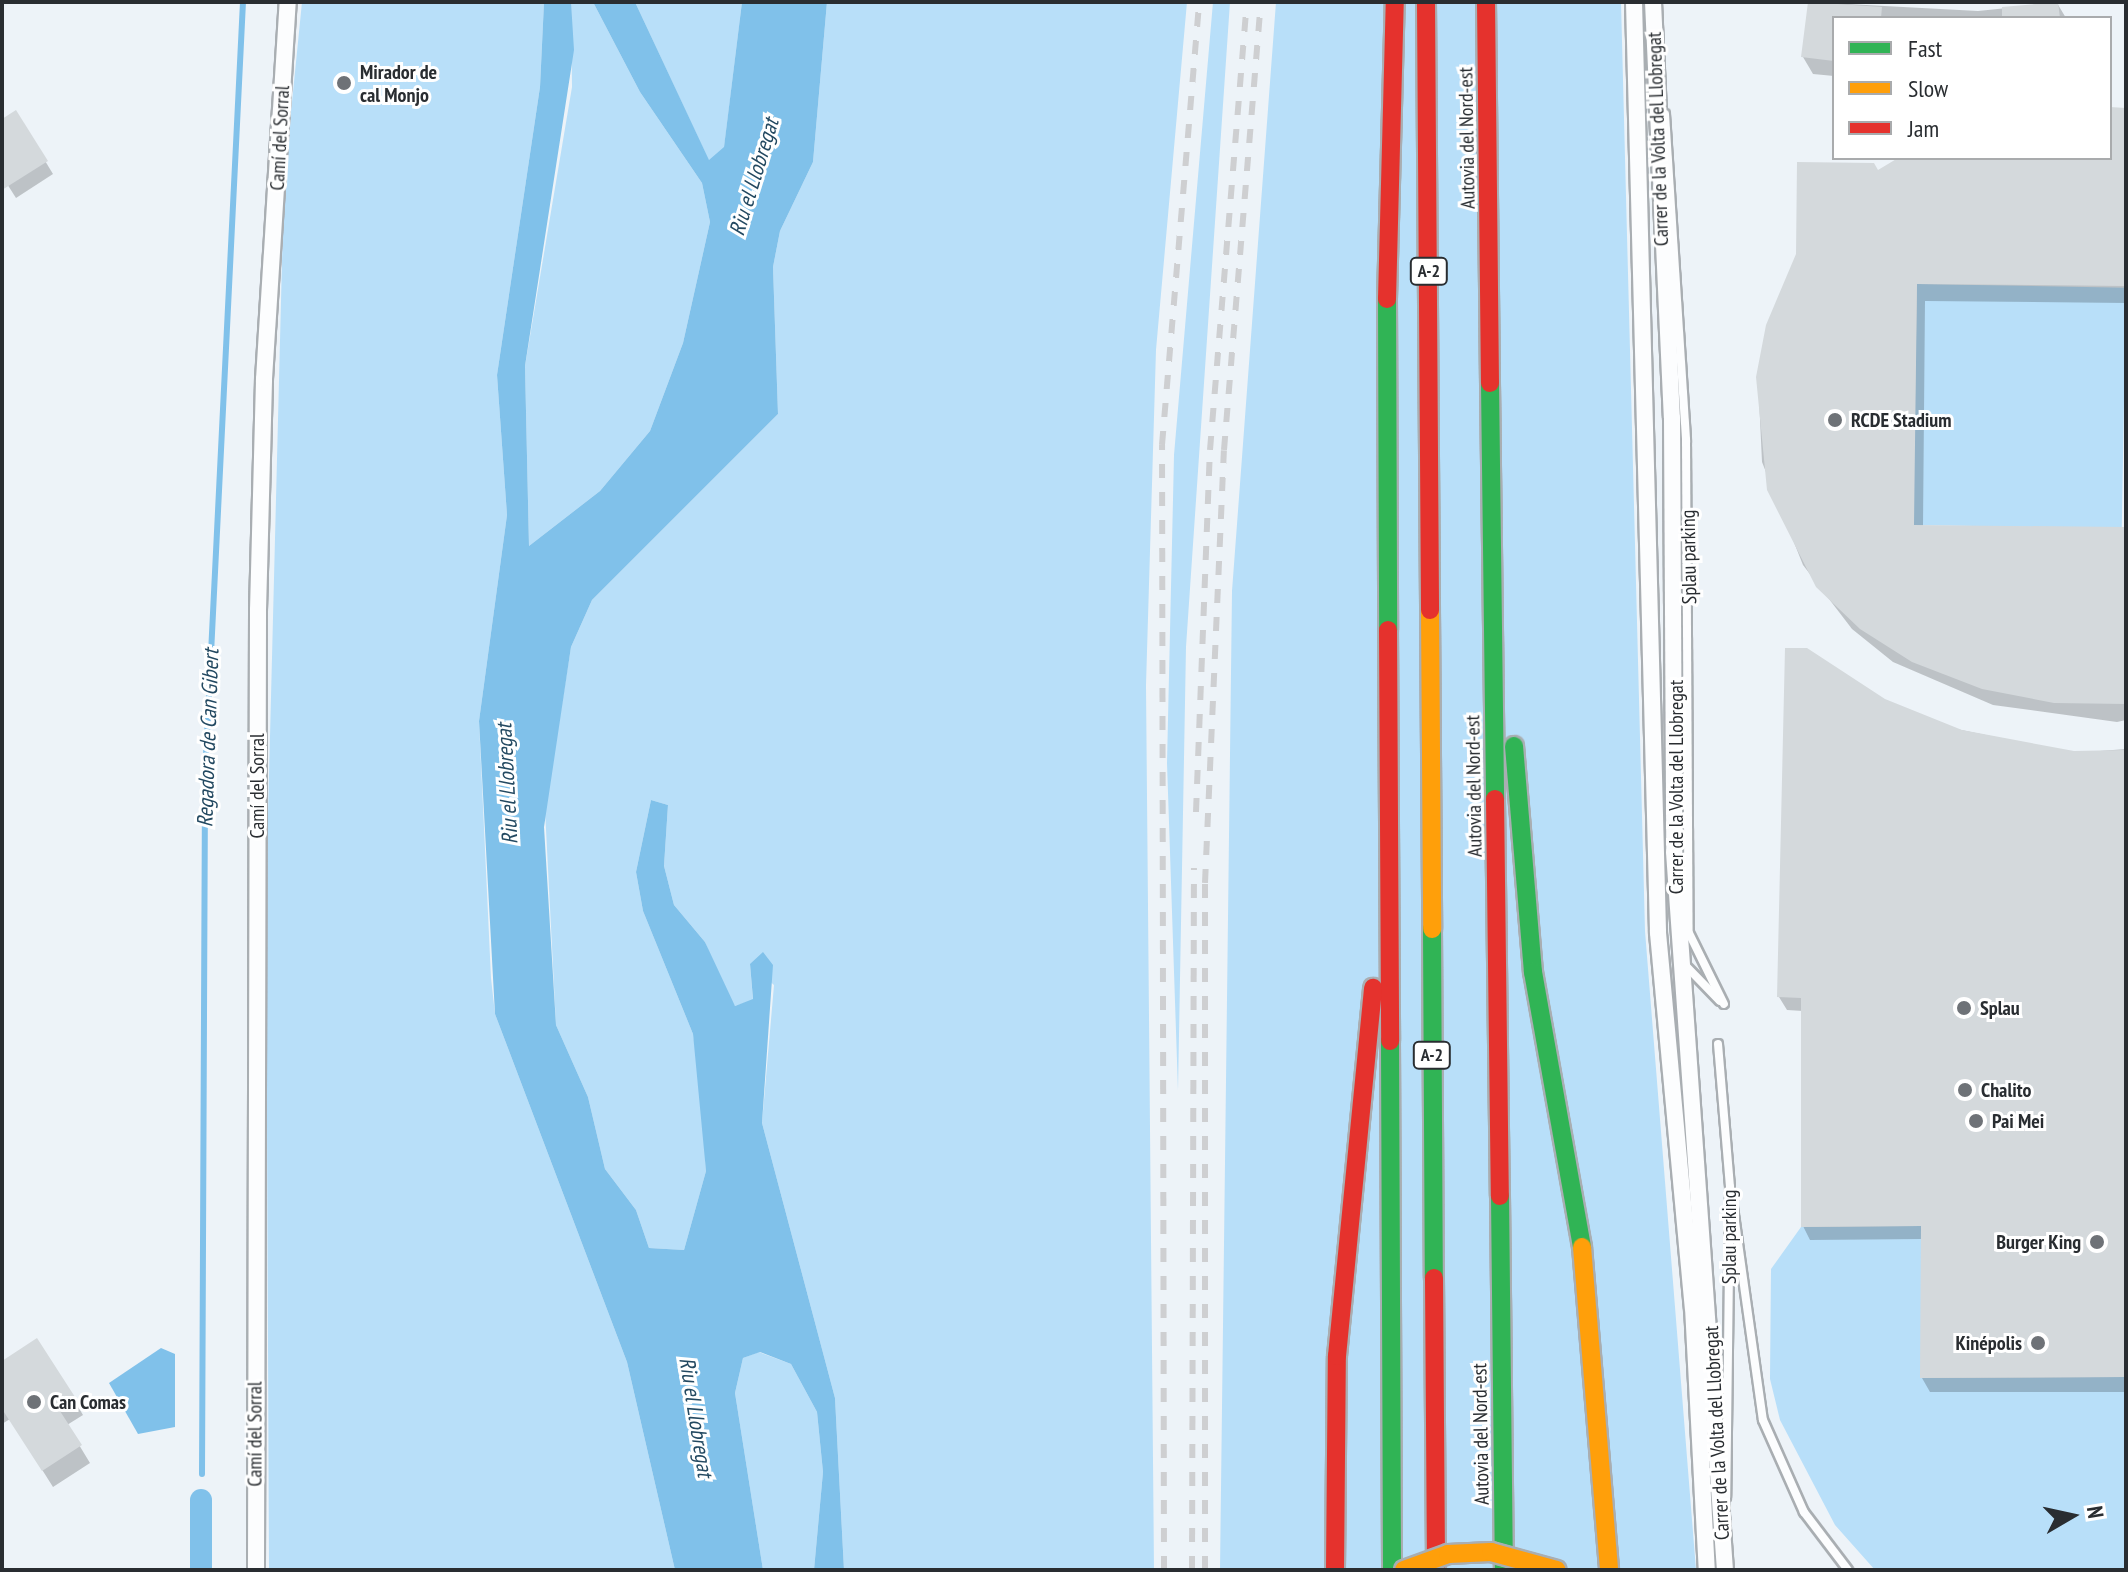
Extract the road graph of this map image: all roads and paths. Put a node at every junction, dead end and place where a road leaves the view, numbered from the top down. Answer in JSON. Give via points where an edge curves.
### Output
{"nodes":[{"id":1,"x":288,"y":2,"type":"edge"},
{"id":2,"x":1395,"y":2,"type":"edge"},
{"id":3,"x":1426,"y":2,"type":"edge"},
{"id":4,"x":1486,"y":2,"type":"edge"},
{"id":5,"x":1634,"y":2,"type":"edge"},
{"id":6,"x":1653,"y":2,"type":"edge"},
{"id":7,"x":1654,"y":38,"type":"junction"},
{"id":8,"x":1492,"y":371,"type":"junction"},
{"id":9,"x":1389,"y":839,"type":"junction"},
{"id":10,"x":1679,"y":957,"type":"junction"},
{"id":11,"x":1718,"y":1044,"type":"dead end"},
{"id":12,"x":1730,"y":1187,"type":"junction"},
{"id":13,"x":1723,"y":1526,"type":"junction"},
{"id":14,"x":256,"y":1570,"type":"edge"},
{"id":15,"x":1335,"y":1570,"type":"edge"},
{"id":16,"x":1392,"y":1570,"type":"edge"},
{"id":17,"x":1404,"y":1570,"type":"edge"},
{"id":18,"x":1436,"y":1570,"type":"edge"},
{"id":19,"x":1504,"y":1570,"type":"edge"},
{"id":20,"x":1557,"y":1570,"type":"edge"},
{"id":21,"x":1609,"y":1570,"type":"edge"},
{"id":22,"x":1707,"y":1570,"type":"edge"},
{"id":23,"x":1725,"y":1570,"type":"edge"},
{"id":24,"x":1848,"y":1570,"type":"edge"}],
"edges":[{"from":1,"to":14,"type":"street","name":"Camí del Sorral","via":[[264,379],[258,610]]},
{"from":2,"to":9,"type":"main road","via":[[1386,174]]},
{"from":3,"to":18,"type":"main road","name":"Autovia del Nord-est","number":"A-2"},
{"from":4,"to":8,"type":"main road","name":"Autovia del Nord-est"},
{"from":5,"to":22,"type":"street","name":"Carrer de la Volta del Llobregat","via":[[1658,933],[1693,1307]]},
{"from":6,"to":7,"type":"street","name":"Carrer de la Volta del Llobregat"},
{"from":7,"to":10,"type":"street","name":"Carrer de la Volta del Llobregat","via":[[1672,418]]},
{"from":7,"to":10,"type":"lane","name":"Splau parking","via":[[1672,165],[1686,440],[1689,933],[1724,1004]]},
{"from":8,"to":19,"type":"main road","name":"Autovia del Nord-est"},
{"from":8,"to":21,"type":"main road","via":[[1533,972],[1584,1258]]},
{"from":9,"to":15,"type":"main road","via":[[1338,1342]]},
{"from":9,"to":16,"type":"main road"},
{"from":10,"to":13,"type":"street","name":"Carrer de la Volta del Llobregat"},
{"from":11,"to":12,"type":"lane","name":"Splau parking"},
{"from":12,"to":13,"type":"lane","name":"Splau parking","via":[[1732,1443]]},
{"from":12,"to":24,"type":"lane","via":[[1763,1420],[1785,1479]]},
{"from":13,"to":23,"type":"street","name":"Carrer de la Volta del Llobregat"},
{"from":17,"to":20,"type":"main road","bridge":true,"via":[[1448,1554],[1491,1552]]}]}
